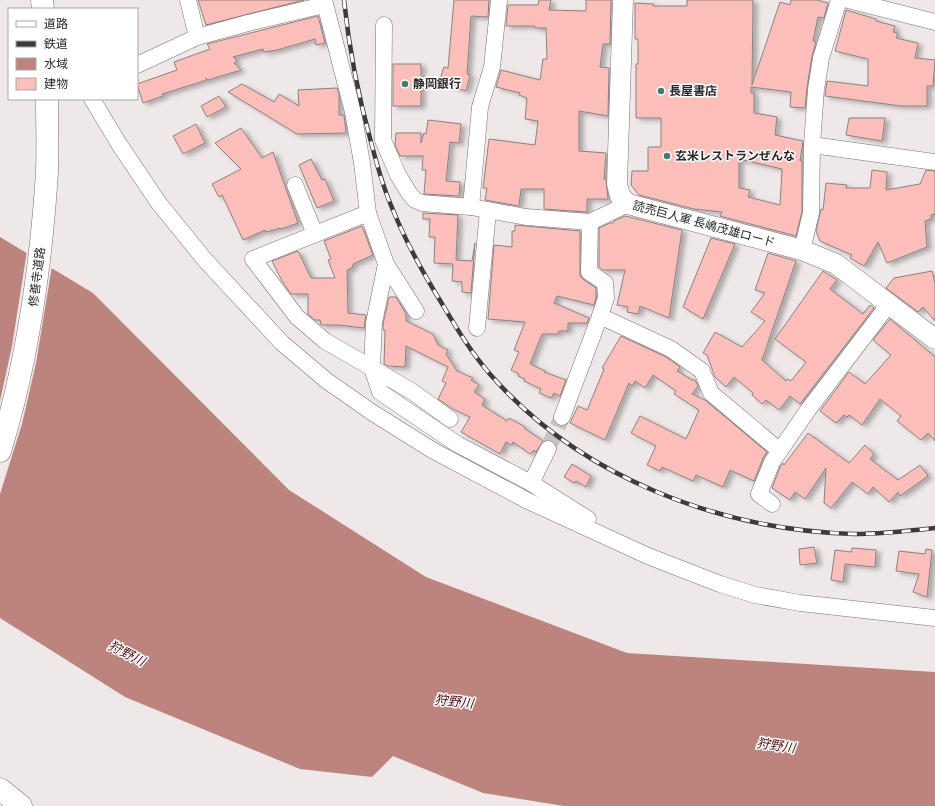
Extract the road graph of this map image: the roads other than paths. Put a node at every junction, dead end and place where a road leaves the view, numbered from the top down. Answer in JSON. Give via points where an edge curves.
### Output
{"nodes":[{"id":1,"x":188,"y":0,"type":"edge"},
{"id":2,"x":499,"y":0,"type":"edge"},
{"id":3,"x":623,"y":0,"type":"edge"},
{"id":4,"x":838,"y":0,"type":"edge"},
{"id":5,"x":848,"y":0,"type":"edge"},
{"id":6,"x":324,"y":2,"type":"edge"},
{"id":7,"x":935,"y":22,"type":"edge"},
{"id":8,"x":384,"y":25,"type":"dead end"},
{"id":9,"x":197,"y":37,"type":"junction"},
{"id":10,"x":138,"y":65,"type":"edge"},
{"id":11,"x":48,"y":100,"type":"edge"},
{"id":12,"x":93,"y":100,"type":"edge"},
{"id":13,"x":812,"y":145,"type":"junction"},
{"id":14,"x":935,"y":162,"type":"edge"},
{"id":15,"x":295,"y":185,"type":"dead end"},
{"id":16,"x":628,"y":204,"type":"junction"},
{"id":17,"x":471,"y":207,"type":"junction"},
{"id":18,"x":488,"y":211,"type":"junction"},
{"id":19,"x":368,"y":213,"type":"junction"},
{"id":20,"x":590,"y":222,"type":"junction"},
{"id":21,"x":315,"y":234,"type":"junction"},
{"id":22,"x":802,"y":250,"type":"junction"},
{"id":23,"x":386,"y":264,"type":"junction"},
{"id":24,"x":889,"y":304,"type":"junction"},
{"id":25,"x":416,"y":312,"type":"dead end"},
{"id":26,"x":600,"y":316,"type":"junction"},
{"id":27,"x":476,"y":328,"type":"dead end"},
{"id":28,"x":935,"y":339,"type":"edge"},
{"id":29,"x":372,"y":368,"type":"junction"},
{"id":30,"x":562,"y":417,"type":"tunnel mouth"},
{"id":31,"x":450,"y":420,"type":"dead end"},
{"id":32,"x":548,"y":449,"type":"tunnel mouth"},
{"id":33,"x":0,"y":451,"type":"edge"},
{"id":34,"x":780,"y":451,"type":"junction"},
{"id":35,"x":531,"y":483,"type":"junction"},
{"id":36,"x":772,"y":504,"type":"dead end"},
{"id":37,"x":602,"y":535,"type":"junction"},
{"id":38,"x":935,"y":618,"type":"edge"},
{"id":39,"x":0,"y":789,"type":"edge"},
{"id":40,"x":21,"y":806,"type":"edge"}],
"edges":[{"from":1,"to":9,"type":"street"},
{"from":2,"to":17,"type":"street","via":[[492,67],[480,107]]},
{"from":3,"to":16,"type":"main road","name":"読売巨人軍 長嶋茂雄ロード","via":[[617,184],[620,196]]},
{"from":4,"to":13,"type":"street","via":[[821,58]]},
{"from":5,"to":7,"type":"street"},
{"from":6,"to":9,"type":"street"},
{"from":6,"to":19,"type":"street","via":[[353,112]]},
{"from":8,"to":17,"type":"street","via":[[384,140],[398,174],[415,200],[422,203]]},
{"from":9,"to":10,"type":"street"},
{"from":11,"to":33,"type":"highway","name":"修善寺道路","via":[[47,170],[41,245],[18,386]]},
{"from":12,"to":37,"type":"street","via":[[158,202],[206,260],[282,343],[326,381],[432,450],[526,500]]},
{"from":13,"to":14,"type":"street"},
{"from":13,"to":22,"type":"street","via":[[811,213]]},
{"from":15,"to":21,"type":"street"},
{"from":16,"to":20,"type":"street"},
{"from":16,"to":22,"type":"main road","name":"読売巨人軍 長嶋茂雄ロード"},
{"from":17,"to":18,"type":"street"},
{"from":18,"to":20,"type":"street"},
{"from":18,"to":27,"type":"street"},
{"from":19,"to":21,"type":"street"},
{"from":19,"to":23,"type":"street"},
{"from":20,"to":26,"type":"street","via":[[589,272],[605,283],[606,298]]},
{"from":21,"to":29,"type":"street","via":[[253,259],[297,316],[325,341]]},
{"from":22,"to":24,"type":"main road","name":"読売巨人軍 長嶋茂雄ロード","via":[[836,264]]},
{"from":23,"to":25,"type":"street"},
{"from":23,"to":29,"type":"street","via":[[374,323]]},
{"from":24,"to":28,"type":"main road","name":"読売巨人軍 長嶋茂雄ロード"},
{"from":24,"to":34,"type":"street"},
{"from":26,"to":30,"type":"street"},
{"from":26,"to":34,"type":"street","via":[[671,349],[702,371],[711,393]]},
{"from":29,"to":31,"type":"street","via":[[413,392]]},
{"from":29,"to":35,"type":"street","via":[[380,392],[457,444]]},
{"from":32,"to":35,"type":"street"},
{"from":34,"to":36,"type":"street","via":[[772,462],[759,494]]},
{"from":35,"to":37,"type":"street","via":[[591,522]]},
{"from":37,"to":38,"type":"street","via":[[680,570],[755,595],[800,603]]},
{"from":39,"to":40,"type":"highway"}]}
